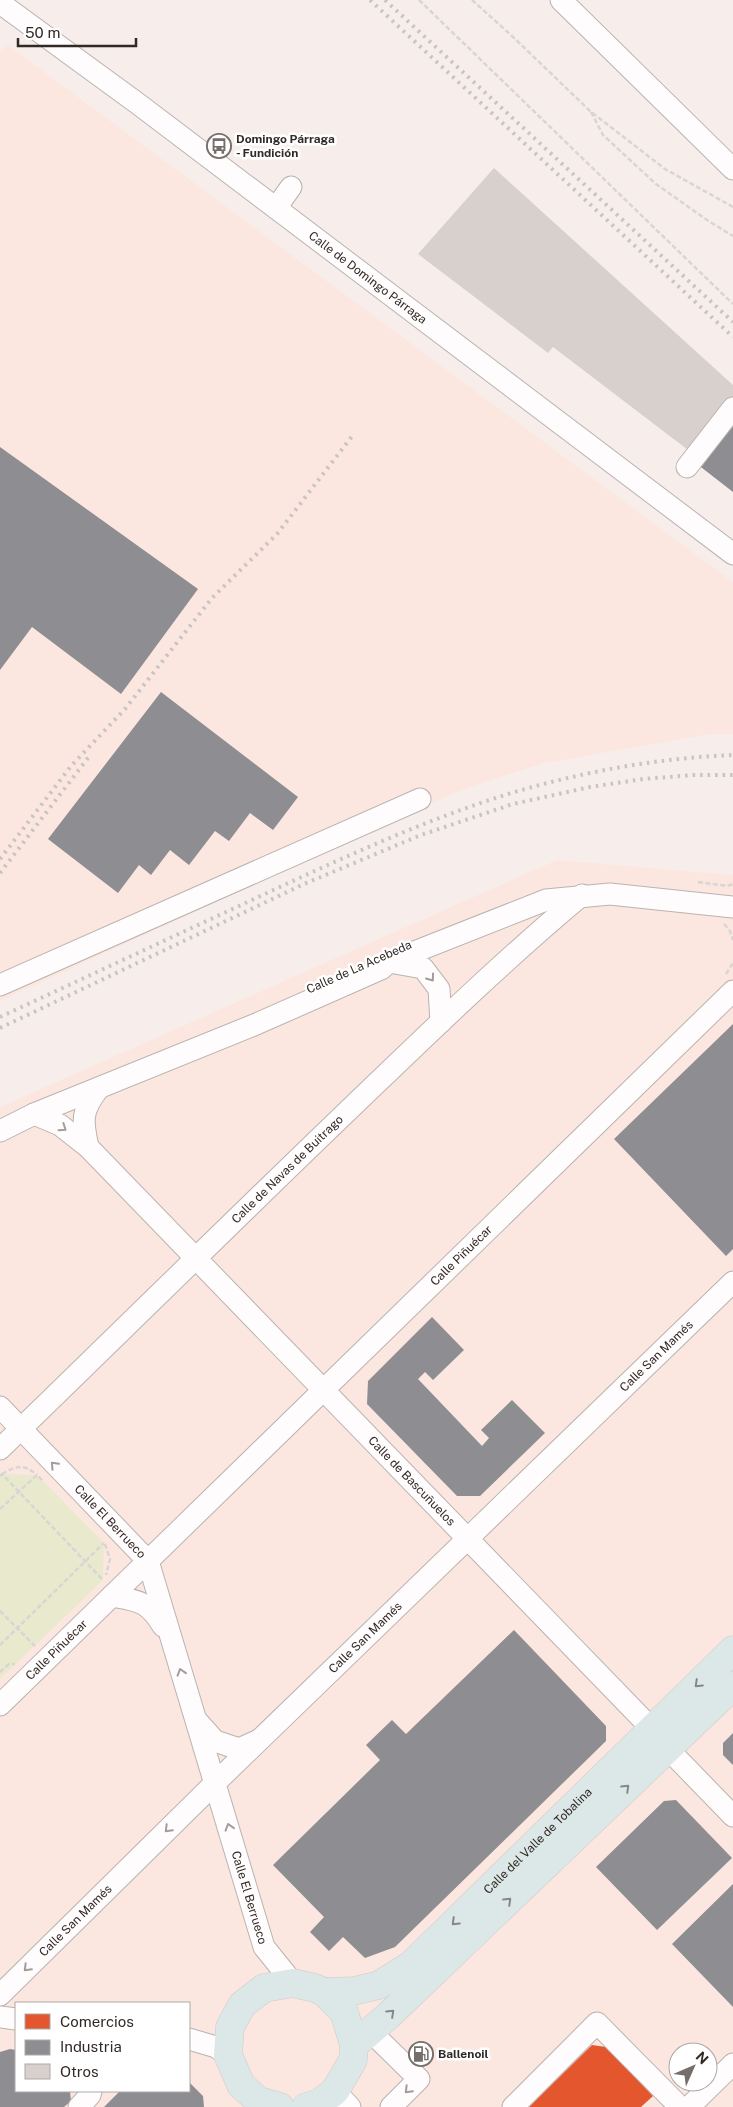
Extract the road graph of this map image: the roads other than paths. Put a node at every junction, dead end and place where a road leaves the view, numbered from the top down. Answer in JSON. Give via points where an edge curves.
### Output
{"nodes":[{"id":1,"x":561,"y":0,"type":"edge"},
{"id":2,"x":0,"y":3,"type":"edge"},
{"id":3,"x":733,"y":169,"type":"edge"},
{"id":4,"x":291,"y":187,"type":"dead end"},
{"id":5,"x":276,"y":208,"type":"junction"},
{"id":6,"x":733,"y":408,"type":"edge"},
{"id":7,"x":687,"y":467,"type":"dead end"},
{"id":8,"x":733,"y":554,"type":"edge"},
{"id":9,"x":420,"y":799,"type":"dead end"},
{"id":10,"x":582,"y":895,"type":"junction"},
{"id":11,"x":730,"y":906,"type":"edge"},
{"id":12,"x":389,"y":962,"type":"junction"},
{"id":13,"x":0,"y":985,"type":"edge"},
{"id":14,"x":727,"y":985,"type":"edge"},
{"id":15,"x":442,"y":1022,"type":"junction"},
{"id":16,"x":99,"y":1088,"type":"junction"},
{"id":17,"x":34,"y":1114,"type":"junction"},
{"id":18,"x":0,"y":1120,"type":"edge"},
{"id":19,"x":0,"y":1131,"type":"edge"},
{"id":20,"x":88,"y":1147,"type":"junction"},
{"id":21,"x":195,"y":1257,"type":"junction"},
{"id":22,"x":733,"y":1282,"type":"edge"},
{"id":23,"x":325,"y":1390,"type":"junction"},
{"id":24,"x":0,"y":1406,"type":"edge"},
{"id":25,"x":21,"y":1429,"type":"junction"},
{"id":26,"x":0,"y":1449,"type":"edge"},
{"id":27,"x":189,"y":1521,"type":"junction"},
{"id":28,"x":124,"y":1537,"type":"junction"},
{"id":29,"x":468,"y":1540,"type":"junction"},
{"id":30,"x":148,"y":1561,"type":"junction"},
{"id":31,"x":104,"y":1587,"type":"junction"},
{"id":32,"x":169,"y":1634,"type":"junction"},
{"id":33,"x":733,"y":1650,"type":"edge"},
{"id":34,"x":733,"y":1686,"type":"edge"},
{"id":35,"x":0,"y":1705,"type":"edge"},
{"id":36,"x":195,"y":1718,"type":"junction"},
{"id":37,"x":261,"y":1739,"type":"junction"},
{"id":38,"x":660,"y":1739,"type":"junction"},
{"id":39,"x":215,"y":1783,"type":"junction"},
{"id":40,"x":733,"y":1816,"type":"edge"},
{"id":41,"x":293,"y":1982,"type":"junction"},
{"id":42,"x":324,"y":1992,"type":"junction"},
{"id":43,"x":0,"y":1995,"type":"edge"},
{"id":44,"x":0,"y":2017,"type":"edge"},
{"id":45,"x":15,"y":2019,"type":"edge"},
{"id":46,"x":362,"y":2038,"type":"junction"},
{"id":47,"x":190,"y":2039,"type":"edge"},
{"id":48,"x":228,"y":2055,"type":"junction"},
{"id":49,"x":733,"y":2064,"type":"edge"},
{"id":50,"x":91,"y":2092,"type":"edge"},
{"id":51,"x":240,"y":2096,"type":"edge"},
{"id":52,"x":343,"y":2099,"type":"edge"},
{"id":53,"x":79,"y":2107,"type":"edge"},
{"id":54,"x":280,"y":2107,"type":"edge"},
{"id":55,"x":306,"y":2107,"type":"edge"},
{"id":56,"x":391,"y":2107,"type":"edge"},
{"id":57,"x":513,"y":2107,"type":"edge"},
{"id":58,"x":680,"y":2107,"type":"edge"},
{"id":59,"x":689,"y":2107,"type":"edge"}],
"edges":[{"from":1,"to":3,"type":"street"},
{"from":2,"to":5,"type":"street","name":"Calle de Domingo Párraga"},
{"from":4,"to":5,"type":"street"},
{"from":5,"to":8,"type":"street","name":"Calle de Domingo Párraga"},
{"from":6,"to":7,"type":"street"},
{"from":9,"to":13,"type":"street"},
{"from":10,"to":11,"type":"street","name":"Calle de La Acebeda","via":[[610,894]]},
{"from":10,"to":12,"type":"street","name":"Calle de La Acebeda","via":[[546,900]]},
{"from":10,"to":15,"type":"street","name":"Calle de Navas de Buitrago"},
{"from":11,"to":18,"type":"street","name":"Calle de La Acebeda","via":[[717,894],[611,885],[552,885],[501,902],[370,963]]},
{"from":12,"to":15,"type":"street","one_way":true,"via":[[423,968],[439,989]]},
{"from":12,"to":16,"type":"street","name":"Calle de La Acebeda","via":[[381,969],[254,1026]]},
{"from":14,"to":23,"type":"street","name":"Calle Piñuécar"},
{"from":15,"to":21,"type":"street","name":"Calle de Navas de Buitrago"},
{"from":16,"to":17,"type":"street","name":"Calle de La Acebeda"},
{"from":16,"to":20,"type":"street","via":[[88,1102],[82,1121]]},
{"from":17,"to":19,"type":"street","name":"Calle de La Acebeda"},
{"from":17,"to":20,"type":"street","name":"Calle de Bascuñuelos","one_way":true,"via":[[60,1125]]},
{"from":20,"to":21,"type":"street","name":"Calle de Bascuñuelos"},
{"from":21,"to":23,"type":"street","name":"Calle de Bascuñuelos"},
{"from":21,"to":25,"type":"street","name":"Calle de Navas de Buitrago"},
{"from":22,"to":29,"type":"street","name":"Calle San Mamés"},
{"from":23,"to":27,"type":"street","name":"Calle Piñuécar"},
{"from":23,"to":29,"type":"street","name":"Calle de Bascuñuelos"},
{"from":24,"to":25,"type":"street","name":"Calle El Berrueco"},
{"from":25,"to":26,"type":"street","name":"Calle de Navas de Buitrago"},
{"from":28,"to":25,"type":"street","name":"Calle El Berrueco","one_way":true},
{"from":27,"to":28,"type":"street","name":"Calle Piñuécar","via":[[159,1538]]},
{"from":27,"to":30,"type":"street","name":"Calle Piñuécar"},
{"from":28,"to":30,"type":"street","name":"Calle El Berrueco"},
{"from":29,"to":37,"type":"street","name":"Calle San Mamés"},
{"from":29,"to":38,"type":"street","name":"Calle de Bascuñuelos"},
{"from":30,"to":31,"type":"street","name":"Calle Piñuécar"},
{"from":30,"to":32,"type":"street","name":"Calle El Berrueco"},
{"from":31,"to":32,"type":"street","via":[[154,1610]]},
{"from":31,"to":35,"type":"street","name":"Calle Piñuécar"},
{"from":36,"to":32,"type":"street","name":"Calle El Berrueco","one_way":true},
{"from":33,"to":38,"type":"main road","name":"Calle del Valle de Tobalina","one_way":true},
{"from":34,"to":38,"type":"main road","name":"Calle del Valle de Tobalina"},
{"from":36,"to":37,"type":"street","name":"Calle El Berrueco","via":[[215,1741],[239,1749]]},
{"from":36,"to":39,"type":"street","name":"Calle El Berrueco"},
{"from":37,"to":39,"type":"street","name":"Calle San Mamés"},
{"from":38,"to":40,"type":"street","name":"Calle de Bascuñuelos"},
{"from":38,"to":42,"type":"main road","name":"Calle del Valle de Tobalina","one_way":true,"via":[[411,1965],[379,1984],[354,1991]]},
{"from":46,"to":38,"type":"main road","name":"Calle del Valle de Tobalina","one_way":true},
{"from":41,"to":39,"type":"street","name":"Calle El Berrueco","one_way":true,"via":[[264,1947]]},
{"from":39,"to":43,"type":"street","name":"Calle San Mamés","one_way":true},
{"from":41,"to":42,"type":"main road"},
{"from":41,"to":48,"type":"main road","via":[[264,1988],[242,2005],[230,2027]]},
{"from":42,"to":46,"type":"main road","via":[[344,2012]]},
{"from":44,"to":45,"type":"street"},
{"from":46,"to":52,"type":"main road"},
{"from":46,"to":56,"type":"street","one_way":true,"via":[[419,2079]]},
{"from":47,"to":48,"type":"street","via":[[216,2047]]},
{"from":48,"to":51,"type":"main road"},
{"from":49,"to":59,"type":"street"},
{"from":50,"to":53,"type":"street"},
{"from":51,"to":54,"type":"main road"},
{"from":52,"to":55,"type":"main road"},
{"from":57,"to":58,"type":"street","via":[[597,2023]]}]}
